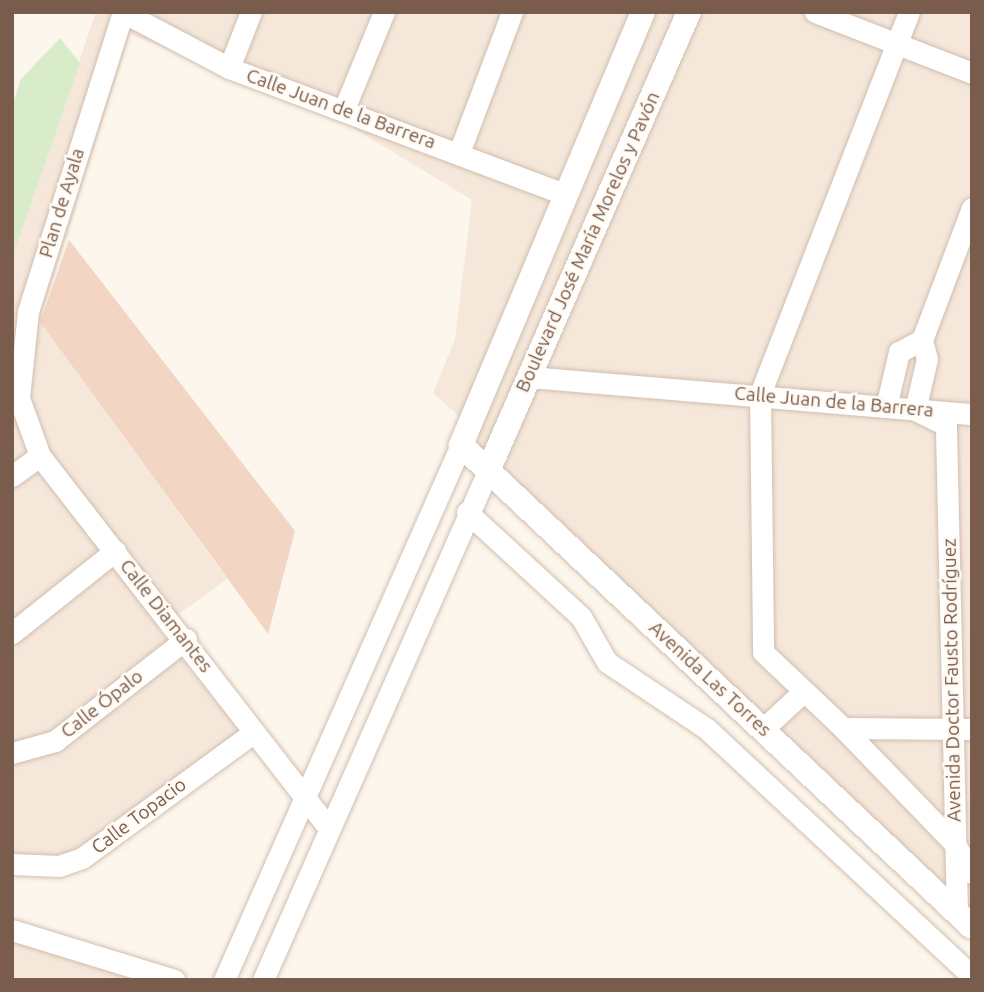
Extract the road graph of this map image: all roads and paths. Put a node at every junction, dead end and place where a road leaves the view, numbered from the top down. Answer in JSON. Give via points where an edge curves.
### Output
{"nodes":[{"id":1,"x":123,"y":12,"type":"edge"},
{"id":2,"x":251,"y":12,"type":"edge"},
{"id":3,"x":384,"y":12,"type":"edge"},
{"id":4,"x":512,"y":12,"type":"edge"},
{"id":5,"x":643,"y":12,"type":"edge"},
{"id":6,"x":688,"y":12,"type":"edge"},
{"id":7,"x":815,"y":12,"type":"edge"},
{"id":8,"x":909,"y":12,"type":"edge"},
{"id":9,"x":896,"y":44,"type":"junction"},
{"id":10,"x":229,"y":68,"type":"junction"},
{"id":11,"x":972,"y":74,"type":"edge"},
{"id":12,"x":344,"y":109,"type":"junction"},
{"id":13,"x":459,"y":153,"type":"junction"},
{"id":14,"x":565,"y":194,"type":"junction"},
{"id":15,"x":972,"y":208,"type":"edge"},
{"id":16,"x":20,"y":312,"type":"edge"},
{"id":17,"x":922,"y":340,"type":"junction"},
{"id":18,"x":529,"y":377,"type":"junction"},
{"id":19,"x":760,"y":395,"type":"junction"},
{"id":20,"x":16,"y":398,"type":"edge"},
{"id":21,"x":886,"y":407,"type":"junction"},
{"id":22,"x":915,"y":410,"type":"junction"},
{"id":23,"x":972,"y":414,"type":"edge"},
{"id":24,"x":461,"y":445,"type":"junction"},
{"id":25,"x":40,"y":456,"type":"junction"},
{"id":26,"x":488,"y":471,"type":"junction"},
{"id":27,"x":12,"y":476,"type":"edge"},
{"id":28,"x":467,"y":512,"type":"junction"},
{"id":29,"x":115,"y":551,"type":"junction"},
{"id":30,"x":12,"y":632,"type":"edge"},
{"id":31,"x":186,"y":639,"type":"junction"},
{"id":32,"x":802,"y":693,"type":"junction"},
{"id":33,"x":843,"y":728,"type":"junction"},
{"id":34,"x":763,"y":729,"type":"junction"},
{"id":35,"x":964,"y":729,"type":"edge"},
{"id":36,"x":254,"y":732,"type":"junction"},
{"id":37,"x":12,"y":753,"type":"edge"},
{"id":38,"x":304,"y":798,"type":"junction"},
{"id":39,"x":327,"y":826,"type":"junction"},
{"id":40,"x":954,"y":843,"type":"junction"},
{"id":41,"x":12,"y":864,"type":"edge"},
{"id":42,"x":972,"y":873,"type":"edge"},
{"id":43,"x":965,"y":921,"type":"edge"},
{"id":44,"x":12,"y":930,"type":"edge"},
{"id":45,"x":972,"y":976,"type":"edge"},
{"id":46,"x":175,"y":980,"type":"edge"},
{"id":47,"x":224,"y":980,"type":"edge"},
{"id":48,"x":263,"y":980,"type":"edge"}],
"edges":[{"from":1,"to":10,"type":"street","name":"Calle Juan de la Barrera"},
{"from":1,"to":16,"type":"street","name":"Plan de Ayala"},
{"from":2,"to":10,"type":"street"},
{"from":3,"to":12,"type":"street"},
{"from":4,"to":13,"type":"street"},
{"from":5,"to":14,"type":"street","name":"Boulevard José María Morelos y Pavón"},
{"from":6,"to":18,"type":"street","name":"Boulevard José María Morelos y Pavón"},
{"from":7,"to":9,"type":"street"},
{"from":8,"to":9,"type":"street"},
{"from":9,"to":11,"type":"street"},
{"from":9,"to":19,"type":"street"},
{"from":10,"to":12,"type":"street","name":"Calle Juan de la Barrera"},
{"from":12,"to":13,"type":"street","name":"Calle Juan de la Barrera"},
{"from":13,"to":14,"type":"street","name":"Calle Juan de la Barrera"},
{"from":14,"to":24,"type":"street","name":"Boulevard José María Morelos y Pavón"},
{"from":15,"to":17,"type":"street"},
{"from":16,"to":20,"type":"street","name":"Plan de Ayala"},
{"from":17,"to":21,"type":"street","via":[[899,352]]},
{"from":17,"to":22,"type":"street","via":[[927,359]]},
{"from":18,"to":19,"type":"street","name":"Calle Juan de la Barrera"},
{"from":18,"to":26,"type":"street","name":"Boulevard José María Morelos y Pavón"},
{"from":19,"to":21,"type":"street","name":"Calle Juan de la Barrera"},
{"from":19,"to":32,"type":"street","via":[[763,652]]},
{"from":20,"to":25,"type":"street","name":"Calle Diamantes"},
{"from":21,"to":22,"type":"street","name":"Calle Juan de la Barrera"},
{"from":22,"to":23,"type":"street","name":"Calle Juan de la Barrera"},
{"from":22,"to":35,"type":"street","name":"Avenida Doctor Fausto Rodríguez","via":[[946,425]]},
{"from":24,"to":26,"type":"street","name":"Avenida Las Torres"},
{"from":24,"to":38,"type":"street"},
{"from":25,"to":27,"type":"street"},
{"from":25,"to":29,"type":"street","name":"Calle Diamantes"},
{"from":26,"to":28,"type":"street"},
{"from":26,"to":34,"type":"street","name":"Avenida Las Torres"},
{"from":28,"to":39,"type":"street"},
{"from":28,"to":45,"type":"street","via":[[581,617],[607,662],[707,729]]},
{"from":29,"to":30,"type":"street"},
{"from":29,"to":31,"type":"street","name":"Calle Diamantes"},
{"from":31,"to":36,"type":"street","name":"Calle Diamantes"},
{"from":31,"to":37,"type":"street","name":"Calle Ópalo","via":[[55,741]]},
{"from":32,"to":33,"type":"street"},
{"from":32,"to":34,"type":"street"},
{"from":33,"to":35,"type":"street"},
{"from":33,"to":40,"type":"street"},
{"from":34,"to":43,"type":"street","name":"Avenida Las Torres"},
{"from":35,"to":40,"type":"street","name":"Avenida Doctor Fausto Rodríguez"},
{"from":36,"to":38,"type":"street","name":"Calle Diamantes"},
{"from":36,"to":41,"type":"street","name":"Calle Topacio","via":[[82,858],[60,866]]},
{"from":38,"to":39,"type":"street","name":"Calle Diamantes"},
{"from":38,"to":47,"type":"street"},
{"from":39,"to":48,"type":"street"},
{"from":40,"to":42,"type":"street"},
{"from":40,"to":43,"type":"street","name":"Avenida Doctor Fausto Rodríguez"},
{"from":44,"to":46,"type":"street"}]}
